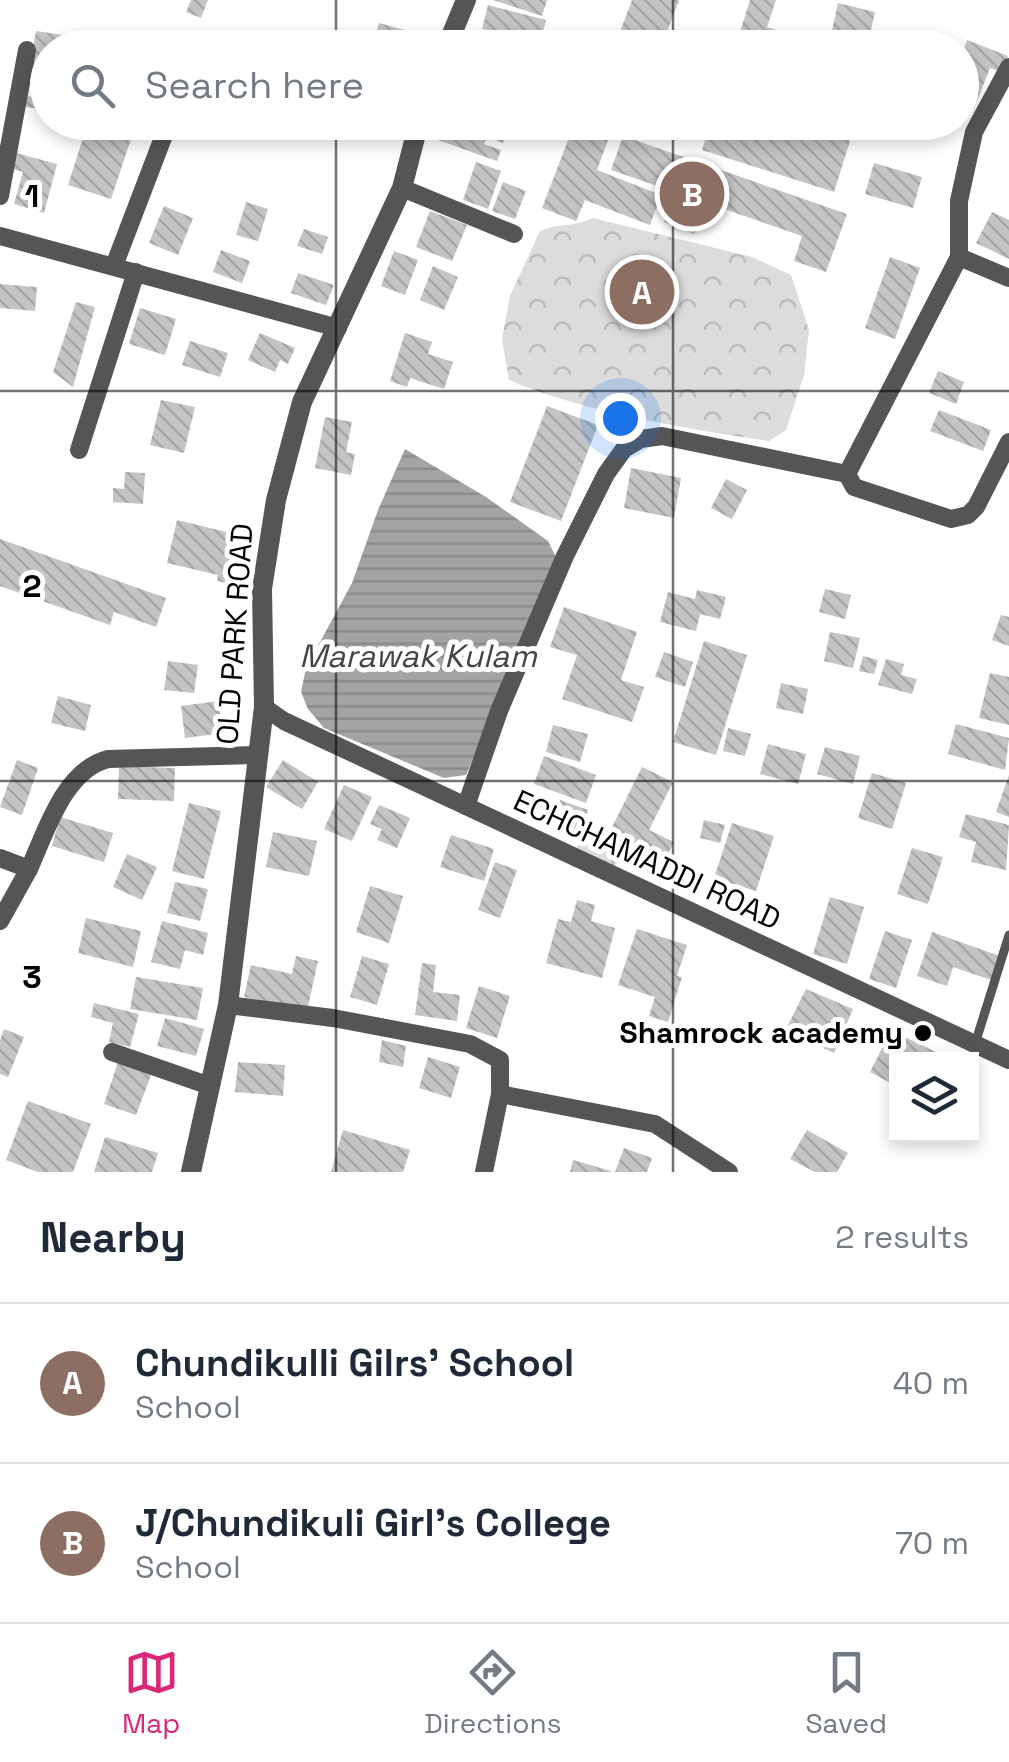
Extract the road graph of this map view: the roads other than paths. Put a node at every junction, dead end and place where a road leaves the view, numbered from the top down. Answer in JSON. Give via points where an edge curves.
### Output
{"nodes":[{"id":1,"x":466,"y":0,"type":"edge"},
{"id":2,"x":454,"y":30,"type":"edge"},
{"id":3,"x":27,"y":50,"type":"dead end"},
{"id":4,"x":1009,"y":67,"type":"edge"},
{"id":5,"x":979,"y":123,"type":"edge"},
{"id":6,"x":162,"y":140,"type":"edge"},
{"id":7,"x":414,"y":140,"type":"edge"},
{"id":8,"x":972,"y":140,"type":"edge"},
{"id":9,"x":402,"y":188,"type":"junction"},
{"id":10,"x":0,"y":196,"type":"edge"},
{"id":11,"x":514,"y":234,"type":"dead end"},
{"id":12,"x":0,"y":236,"type":"edge"},
{"id":13,"x":959,"y":257,"type":"junction"},
{"id":14,"x":114,"y":266,"type":"junction"},
{"id":15,"x":136,"y":272,"type":"junction"},
{"id":16,"x":1009,"y":278,"type":"edge"},
{"id":17,"x":338,"y":328,"type":"junction"},
{"id":18,"x":1009,"y":442,"type":"edge"},
{"id":19,"x":79,"y":450,"type":"dead end"},
{"id":20,"x":847,"y":474,"type":"junction"},
{"id":21,"x":264,"y":707,"type":"junction"},
{"id":22,"x":256,"y":755,"type":"junction"},
{"id":23,"x":466,"y":806,"type":"junction"},
{"id":24,"x":0,"y":858,"type":"edge"},
{"id":25,"x":29,"y":869,"type":"junction"},
{"id":26,"x":0,"y":921,"type":"edge"},
{"id":27,"x":1009,"y":935,"type":"edge"},
{"id":28,"x":228,"y":1004,"type":"junction"},
{"id":29,"x":975,"y":1044,"type":"junction"},
{"id":30,"x":112,"y":1052,"type":"dead end"},
{"id":31,"x":1009,"y":1060,"type":"edge"},
{"id":32,"x":210,"y":1086,"type":"junction"},
{"id":33,"x":500,"y":1094,"type":"junction"},
{"id":34,"x":191,"y":1172,"type":"edge"},
{"id":35,"x":484,"y":1172,"type":"edge"},
{"id":36,"x":729,"y":1172,"type":"edge"}],
"edges":[{"from":1,"to":2,"type":"street"},
{"from":3,"to":10,"type":"street"},
{"from":4,"to":5,"type":"street"},
{"from":6,"to":14,"type":"street"},
{"from":7,"to":9,"type":"street","name":"OLD PARK ROAD"},
{"from":8,"to":13,"type":"street","via":[[959,201]]},
{"from":9,"to":11,"type":"street"},
{"from":9,"to":17,"type":"street","name":"OLD PARK ROAD"},
{"from":12,"to":14,"type":"street"},
{"from":13,"to":16,"type":"street"},
{"from":13,"to":20,"type":"street"},
{"from":14,"to":15,"type":"street"},
{"from":15,"to":17,"type":"street"},
{"from":15,"to":19,"type":"street"},
{"from":17,"to":21,"type":"street","name":"OLD PARK ROAD","via":[[302,402],[276,500],[262,589]]},
{"from":18,"to":20,"type":"street","via":[[976,507],[951,519],[854,487]]},
{"from":20,"to":23,"type":"street","via":[[662,436],[624,448],[565,556]]},
{"from":21,"to":22,"type":"street","name":"OLD PARK ROAD"},
{"from":21,"to":23,"type":"street","name":"ECHCHAMADDI ROAD"},
{"from":22,"to":25,"type":"street","via":[[92,763],[59,806]]},
{"from":22,"to":28,"type":"street","name":"OLD PARK ROAD"},
{"from":23,"to":29,"type":"street","name":"ECHCHAMADDI ROAD"},
{"from":24,"to":25,"type":"street"},
{"from":25,"to":26,"type":"street"},
{"from":27,"to":29,"type":"lane"},
{"from":28,"to":32,"type":"street","name":"OLD PARK ROAD"},
{"from":28,"to":33,"type":"street","via":[[470,1044],[500,1060]]},
{"from":29,"to":31,"type":"street","name":"ECHCHAMADDI ROAD"},
{"from":30,"to":32,"type":"street"},
{"from":32,"to":34,"type":"street","name":"OLD PARK ROAD"},
{"from":33,"to":35,"type":"street"},
{"from":33,"to":36,"type":"street","via":[[655,1124]]}]}
